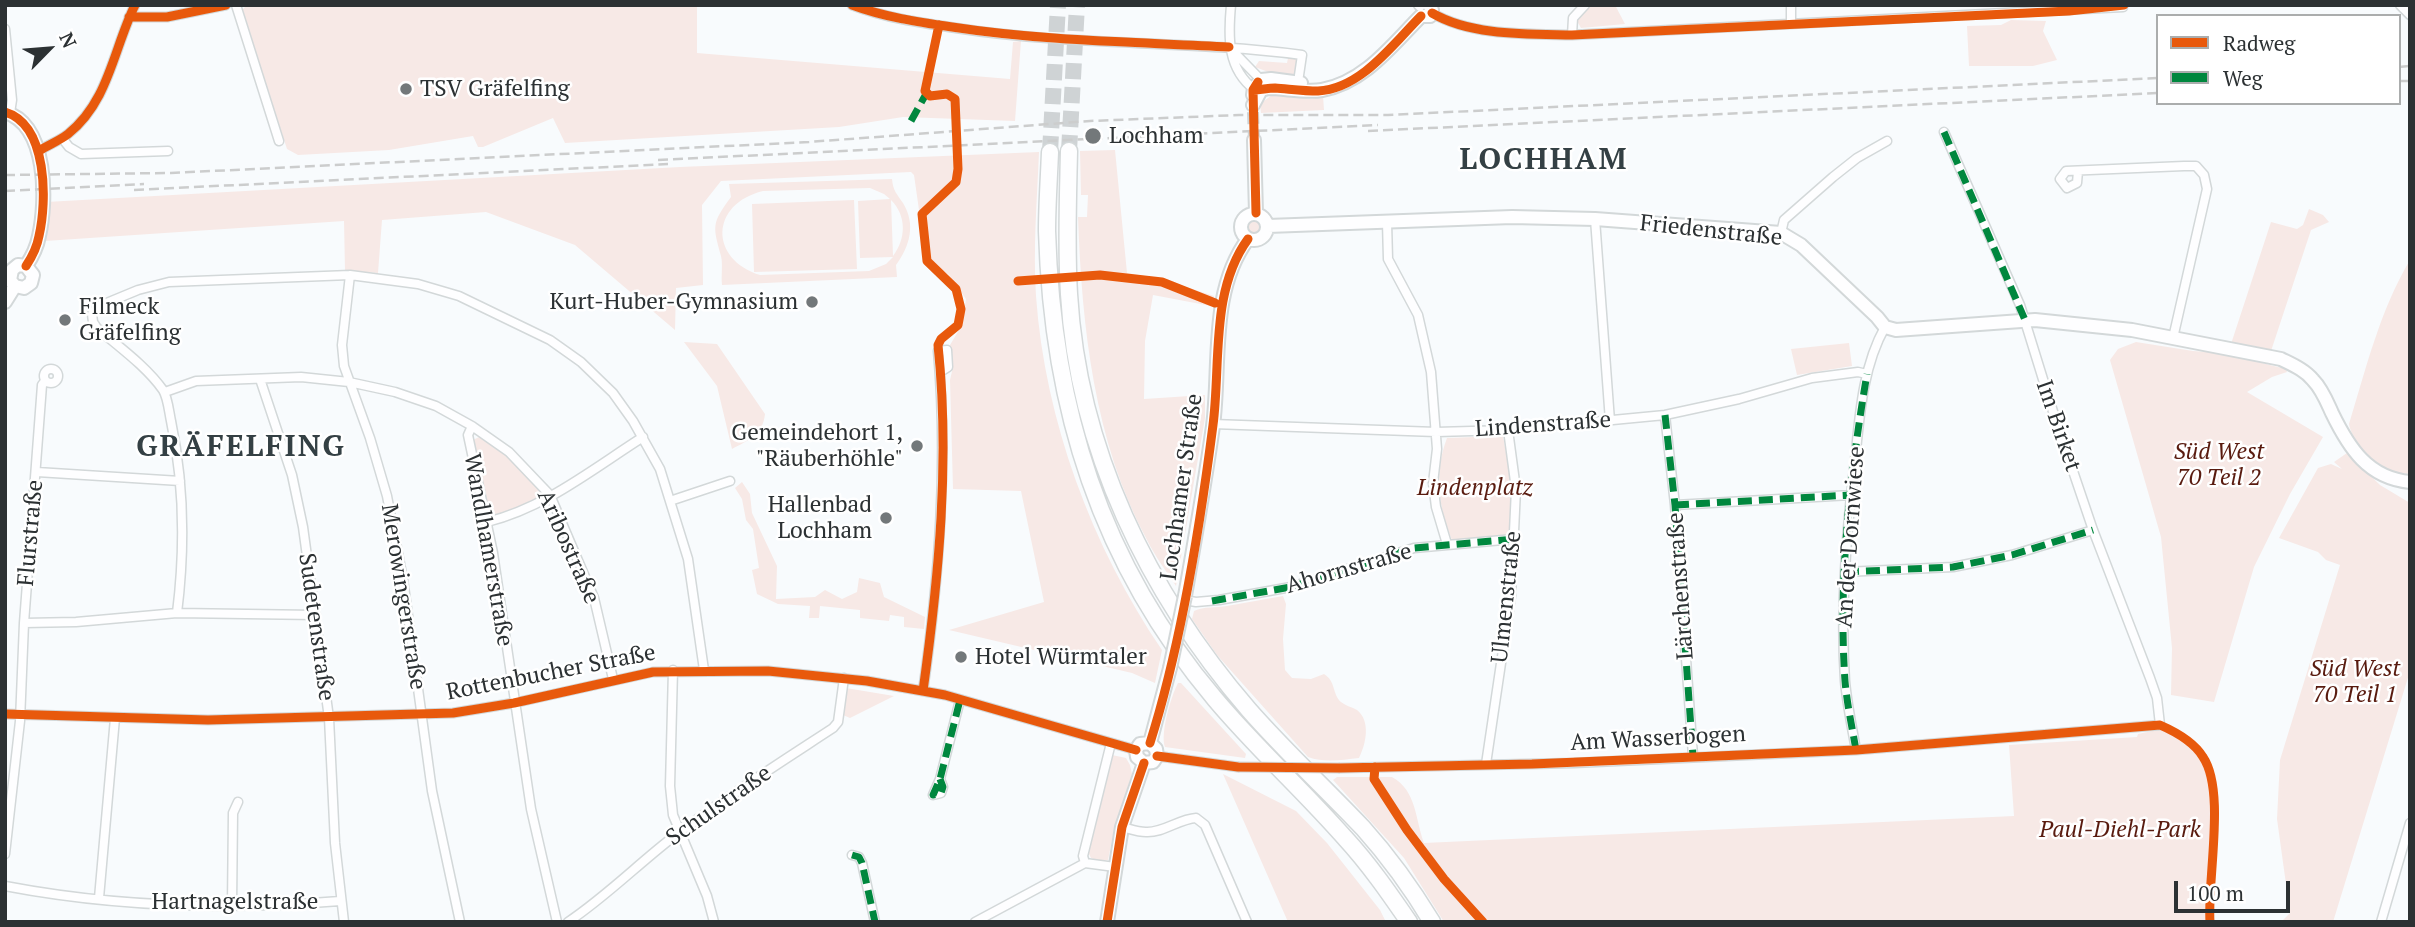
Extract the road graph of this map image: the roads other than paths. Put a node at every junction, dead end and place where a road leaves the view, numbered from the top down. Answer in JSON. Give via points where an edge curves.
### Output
{"nodes":[{"id":1,"x":135,"y":5,"type":"edge"},
{"id":2,"x":226,"y":5,"type":"edge"},
{"id":3,"x":236,"y":5,"type":"edge"},
{"id":4,"x":852,"y":5,"type":"edge"},
{"id":5,"x":1231,"y":5,"type":"edge"},
{"id":6,"x":1585,"y":5,"type":"edge"},
{"id":7,"x":1791,"y":5,"type":"edge"},
{"id":8,"x":1939,"y":5,"type":"edge"},
{"id":9,"x":2400,"y":5,"type":"edge"},
{"id":10,"x":2122,"y":6,"type":"edge"},
{"id":11,"x":1424,"y":9,"type":"edge"},
{"id":12,"x":2410,"y":15,"type":"edge"},
{"id":13,"x":129,"y":17,"type":"junction"},
{"id":14,"x":1938,"y":17,"type":"junction"},
{"id":15,"x":1791,"y":23,"type":"junction"},
{"id":16,"x":5,"y":29,"type":"edge"},
{"id":17,"x":1572,"y":35,"type":"junction"},
{"id":18,"x":1229,"y":47,"type":"junction"},
{"id":19,"x":1298,"y":82,"type":"junction"},
{"id":20,"x":1258,"y":87,"type":"junction"},
{"id":21,"x":1333,"y":87,"type":"junction"},
{"id":22,"x":1253,"y":109,"type":"tunnel mouth"},
{"id":23,"x":7,"y":112,"type":"edge"},
{"id":24,"x":1944,"y":132,"type":"dead end"},
{"id":25,"x":62,"y":138,"type":"junction"},
{"id":26,"x":1254,"y":140,"type":"tunnel mouth"},
{"id":27,"x":279,"y":141,"type":"dead end"},
{"id":28,"x":1887,"y":141,"type":"dead end"},
{"id":29,"x":39,"y":150,"type":"junction"},
{"id":30,"x":168,"y":151,"type":"dead end"},
{"id":31,"x":1069,"y":151,"type":"tunnel mouth"},
{"id":32,"x":1050,"y":152,"type":"tunnel mouth"},
{"id":33,"x":2078,"y":171,"type":"dead end"},
{"id":34,"x":1256,"y":213,"type":"junction"},
{"id":35,"x":1595,"y":219,"type":"junction"},
{"id":36,"x":1387,"y":222,"type":"junction"},
{"id":37,"x":1268,"y":226,"type":"junction"},
{"id":38,"x":1781,"y":233,"type":"junction"},
{"id":39,"x":1248,"y":239,"type":"junction"},
{"id":40,"x":26,"y":266,"type":"junction"},
{"id":41,"x":8,"y":268,"type":"edge"},
{"id":42,"x":350,"y":275,"type":"junction"},
{"id":43,"x":15,"y":286,"type":"junction"},
{"id":44,"x":5,"y":302,"type":"edge"},
{"id":45,"x":2025,"y":320,"type":"junction"},
{"id":46,"x":1885,"y":327,"type":"junction"},
{"id":47,"x":2173,"y":338,"type":"junction"},
{"id":48,"x":940,"y":372,"type":"dead end"},
{"id":49,"x":1867,"y":374,"type":"junction"},
{"id":50,"x":260,"y":379,"type":"junction"},
{"id":51,"x":46,"y":381,"type":"dead end"},
{"id":52,"x":349,"y":382,"type":"junction"},
{"id":53,"x":165,"y":392,"type":"junction"},
{"id":54,"x":1665,"y":415,"type":"junction"},
{"id":55,"x":1610,"y":421,"type":"junction"},
{"id":56,"x":1213,"y":424,"type":"junction"},
{"id":57,"x":472,"y":426,"type":"junction"},
{"id":58,"x":1508,"y":430,"type":"junction"},
{"id":59,"x":1436,"y":432,"type":"junction"},
{"id":60,"x":643,"y":437,"type":"junction"},
{"id":61,"x":37,"y":472,"type":"junction"},
{"id":62,"x":180,"y":481,"type":"junction"},
{"id":63,"x":730,"y":481,"type":"dead end"},
{"id":64,"x":2410,"y":482,"type":"edge"},
{"id":65,"x":550,"y":495,"type":"junction"},
{"id":66,"x":1851,"y":495,"type":"junction"},
{"id":67,"x":670,"y":501,"type":"junction"},
{"id":68,"x":1675,"y":505,"type":"junction"},
{"id":69,"x":487,"y":522,"type":"junction"},
{"id":70,"x":2093,"y":530,"type":"junction"},
{"id":71,"x":1514,"y":538,"type":"junction"},
{"id":72,"x":1447,"y":544,"type":"junction"},
{"id":73,"x":1845,"y":572,"type":"junction"},
{"id":74,"x":1186,"y":599,"type":"junction"},
{"id":75,"x":177,"y":613,"type":"junction"},
{"id":76,"x":316,"y":615,"type":"junction"},
{"id":77,"x":23,"y":623,"type":"junction"},
{"id":78,"x":673,"y":670,"type":"junction"},
{"id":79,"x":704,"y":670,"type":"junction"},
{"id":80,"x":844,"y":678,"type":"junction"},
{"id":81,"x":613,"y":679,"type":"junction"},
{"id":82,"x":923,"y":691,"type":"junction"},
{"id":83,"x":960,"y":700,"type":"junction"},
{"id":84,"x":514,"y":703,"type":"junction"},
{"id":85,"x":5,"y":714,"type":"edge"},
{"id":86,"x":20,"y":714,"type":"junction"},
{"id":87,"x":420,"y":714,"type":"junction"},
{"id":88,"x":115,"y":718,"type":"junction"},
{"id":89,"x":329,"y":719,"type":"junction"},
{"id":90,"x":2160,"y":725,"type":"joint"},
{"id":91,"x":1111,"y":743,"type":"junction"},
{"id":92,"x":1150,"y":743,"type":"junction"},
{"id":93,"x":1136,"y":750,"type":"junction"},
{"id":94,"x":1856,"y":750,"type":"junction"},
{"id":95,"x":1157,"y":756,"type":"junction"},
{"id":96,"x":1693,"y":757,"type":"junction"},
{"id":97,"x":1144,"y":763,"type":"junction"},
{"id":98,"x":1486,"y":764,"type":"junction"},
{"id":99,"x":940,"y":779,"type":"dead end"},
{"id":100,"x":238,"y":802,"type":"dead end"},
{"id":101,"x":2410,"y":823,"type":"edge"},
{"id":102,"x":1122,"y":827,"type":"junction"},
{"id":103,"x":680,"y":832,"type":"junction"},
{"id":104,"x":5,"y":854,"type":"edge"},
{"id":105,"x":852,"y":855,"type":"dead end"},
{"id":106,"x":1085,"y":863,"type":"junction"},
{"id":107,"x":1115,"y":867,"type":"junction"},
{"id":108,"x":5,"y":886,"type":"edge"},
{"id":109,"x":99,"y":898,"type":"junction"},
{"id":110,"x":340,"y":901,"type":"junction"},
{"id":111,"x":232,"y":906,"type":"junction"},
{"id":112,"x":344,"y":922,"type":"edge"},
{"id":113,"x":460,"y":922,"type":"edge"},
{"id":114,"x":557,"y":922,"type":"edge"},
{"id":115,"x":568,"y":922,"type":"edge"},
{"id":116,"x":715,"y":922,"type":"edge"},
{"id":117,"x":875,"y":922,"type":"edge"},
{"id":118,"x":975,"y":922,"type":"edge"},
{"id":119,"x":1107,"y":922,"type":"edge"},
{"id":120,"x":1247,"y":922,"type":"edge"},
{"id":121,"x":1409,"y":922,"type":"edge"},
{"id":122,"x":1432,"y":922,"type":"edge"},
{"id":123,"x":2381,"y":922,"type":"edge"}],
"edges":[{"from":1,"to":13,"type":"street"},
{"from":2,"to":13,"type":"street","via":[[167,17]]},
{"from":3,"to":27,"type":"street"},
{"from":4,"to":18,"type":"street","via":[[979,32]]},
{"from":5,"to":18,"type":"street"},
{"from":6,"to":17,"type":"street","via":[[1573,18]]},
{"from":7,"to":15,"type":"street"},
{"from":8,"to":14,"type":"street"},
{"from":9,"to":12,"type":"street"},
{"from":10,"to":14,"type":"street"},
{"from":11,"to":17,"type":"street","via":[[1445,21],[1473,27]]},
{"from":11,"to":21,"type":"street","via":[[1376,61],[1357,77]]},
{"from":13,"to":25,"type":"street","via":[[101,96]]},
{"from":14,"to":15,"type":"street"},
{"from":15,"to":17,"type":"street"},
{"from":16,"to":23,"type":"street","via":[[12,100]]},
{"from":18,"to":19,"type":"street","via":[[1302,55]]},
{"from":18,"to":20,"type":"street"},
{"from":19,"to":20,"type":"street","via":[[1271,79]]},
{"from":19,"to":21,"type":"street"},
{"from":20,"to":21,"type":"street","via":[[1320,91]]},
{"from":20,"to":22,"type":"street"},
{"from":23,"to":29,"type":"street","via":[[25,125]]},
{"from":24,"to":45,"type":"street","name":"Im Birket"},
{"from":25,"to":29,"type":"street"},
{"from":25,"to":30,"type":"street","via":[[81,154]]},
{"from":26,"to":34,"type":"street","name":"Lochhamer Straße"},
{"from":28,"to":38,"type":"street","via":[[1825,184],[1784,220]]},
{"from":29,"to":40,"type":"street","via":[[41,228]]},
{"from":31,"to":122,"type":"highway","via":[[1069,294],[1075,354],[1097,446],[1136,543],[1204,654],[1250,711],[1365,830]]},
{"from":32,"to":121,"type":"highway","via":[[1047,229],[1058,360],[1092,491],[1118,551],[1150,611],[1192,672],[1347,839]]},
{"from":33,"to":47,"type":"street","via":[[2201,169],[2207,189]]},
{"from":34,"to":37,"type":"street"},
{"from":34,"to":39,"type":"street","name":"Lochhamer Straße","via":[[1242,222]]},
{"from":35,"to":36,"type":"street","name":"Friedenstraße"},
{"from":35,"to":38,"type":"street","name":"Friedenstraße"},
{"from":35,"to":55,"type":"street"},
{"from":36,"to":37,"type":"street","name":"Friedenstraße"},
{"from":36,"to":59,"type":"street","via":[[1388,259],[1418,315],[1424,337]]},
{"from":37,"to":39,"type":"street","name":"Lochhamer Straße","via":[[1264,237]]},
{"from":38,"to":46,"type":"street","name":"Friedenstraße","via":[[1801,245]]},
{"from":39,"to":56,"type":"street","name":"Lochhamer Straße","via":[[1233,262],[1223,305]]},
{"from":40,"to":41,"type":"street"},
{"from":40,"to":43,"type":"street","via":[[32,272],[31,283],[24,288]]},
{"from":41,"to":43,"type":"street"},
{"from":42,"to":52,"type":"street","name":"Merowingerstraße","via":[[342,345]]},
{"from":42,"to":53,"type":"street","via":[[169,282],[96,307],[92,314],[97,328]]},
{"from":42,"to":60,"type":"street","via":[[418,284],[459,296],[550,340],[613,393]]},
{"from":43,"to":44,"type":"street"},
{"from":45,"to":46,"type":"street","via":[[1896,330]]},
{"from":45,"to":47,"type":"street"},
{"from":45,"to":70,"type":"street","name":"Im Birket"},
{"from":46,"to":49,"type":"street","name":"An der Dornwiese"},
{"from":47,"to":64,"type":"street","via":[[2270,355],[2296,367],[2314,381],[2345,438],[2365,462],[2386,478]]},
{"from":48,"to":82,"type":"street","via":[[944,464],[938,569]]},
{"from":49,"to":54,"type":"street","name":"Lindenstraße","via":[[1812,378]]},
{"from":49,"to":66,"type":"street","name":"An der Dornwiese"},
{"from":50,"to":52,"type":"street","name":"Aribostraße"},
{"from":50,"to":53,"type":"street","name":"Aribostraße","via":[[196,381]]},
{"from":50,"to":76,"type":"street","name":"Sudetenstraße","via":[[292,475]]},
{"from":51,"to":61,"type":"street","name":"Flurstraße","via":[[42,385]]},
{"from":52,"to":57,"type":"street","name":"Aribostraße","via":[[395,391]]},
{"from":52,"to":87,"type":"street","name":"Merowingerstraße","via":[[387,496],[404,579]]},
{"from":53,"to":62,"type":"street"},
{"from":54,"to":55,"type":"street","name":"Lindenstraße"},
{"from":54,"to":68,"type":"street","name":"Lärchenstraße"},
{"from":55,"to":58,"type":"street","name":"Lindenstraße"},
{"from":56,"to":59,"type":"street","name":"Lindenstraße"},
{"from":56,"to":74,"type":"street","name":"Lochhamer Straße"},
{"from":57,"to":65,"type":"street","name":"Aribostraße","via":[[509,452]]},
{"from":57,"to":69,"type":"street","name":"Wandlhamerstraße","via":[[468,435]]},
{"from":58,"to":59,"type":"street","name":"Lindenstraße"},
{"from":58,"to":71,"type":"street","name":"Ulmenstraße","via":[[1516,489]]},
{"from":59,"to":72,"type":"street","via":[[1433,483]]},
{"from":60,"to":65,"type":"street"},
{"from":60,"to":67,"type":"street"},
{"from":61,"to":62,"type":"street"},
{"from":61,"to":77,"type":"street","name":"Flurstraße"},
{"from":62,"to":75,"type":"street"},
{"from":63,"to":67,"type":"street"},
{"from":65,"to":69,"type":"street","via":[[532,507]]},
{"from":65,"to":81,"type":"street","name":"Aribostraße","via":[[594,598]]},
{"from":66,"to":68,"type":"street"},
{"from":66,"to":73,"type":"street","name":"An der Dornwiese"},
{"from":67,"to":79,"type":"street","via":[[688,559]]},
{"from":68,"to":96,"type":"street","name":"Lärchenstraße"},
{"from":69,"to":84,"type":"street","name":"Wandlhamerstraße"},
{"from":70,"to":73,"type":"street","via":[[2012,555],[1952,567]]},
{"from":70,"to":90,"type":"street","name":"Im Birket","via":[[2157,698]]},
{"from":71,"to":72,"type":"street","name":"Ahornstraße"},
{"from":71,"to":98,"type":"street","name":"Ulmenstraße","via":[[1511,596]]},
{"from":72,"to":74,"type":"street","name":"Ahornstraße","via":[[1414,548],[1291,587],[1219,600]]},
{"from":73,"to":94,"type":"street","name":"An der Dornwiese","via":[[1845,682]]},
{"from":74,"to":92,"type":"street","name":"Lochhamer Straße","bridge":true},
{"from":75,"to":76,"type":"street"},
{"from":75,"to":77,"type":"street"},
{"from":76,"to":89,"type":"street","name":"Sudetenstraße"},
{"from":77,"to":86,"type":"street","name":"Flurstraße"},
{"from":78,"to":79,"type":"street","name":"Rottenbucher Straße"},
{"from":78,"to":81,"type":"street","name":"Rottenbucher Straße"},
{"from":78,"to":103,"type":"street","via":[[670,786]]},
{"from":79,"to":80,"type":"street","name":"Rottenbucher Straße"},
{"from":80,"to":82,"type":"street","name":"Rottenbucher Straße"},
{"from":80,"to":103,"type":"street","name":"Schulstraße","via":[[833,729]]},
{"from":81,"to":84,"type":"street","name":"Rottenbucher Straße"},
{"from":82,"to":83,"type":"street","name":"Rottenbucher Straße"},
{"from":83,"to":91,"type":"street","name":"Rottenbucher Straße"},
{"from":83,"to":99,"type":"street"},
{"from":84,"to":87,"type":"street","name":"Rottenbucher Straße"},
{"from":84,"to":114,"type":"street","name":"Wandlhamerstraße","via":[[531,809]]},
{"from":85,"to":86,"type":"street","name":"Rottenbucher Straße"},
{"from":86,"to":88,"type":"street","name":"Rottenbucher Straße"},
{"from":86,"to":104,"type":"street","name":"Flurstraße"},
{"from":87,"to":89,"type":"street","name":"Rottenbucher Straße"},
{"from":87,"to":113,"type":"street","name":"Merowingerstraße"},
{"from":88,"to":89,"type":"street","name":"Rottenbucher Straße"},
{"from":88,"to":109,"type":"street"},
{"from":89,"to":110,"type":"street","name":"Sudetenstraße"},
{"from":90,"to":94,"type":"street","name":"Am Wasserbogen"},
{"from":91,"to":93,"type":"street","name":"Rottenbucher Straße"},
{"from":91,"to":106,"type":"street"},
{"from":92,"to":93,"type":"street","via":[[1140,744]]},
{"from":92,"to":95,"type":"street"},
{"from":93,"to":97,"type":"street"},
{"from":94,"to":96,"type":"street","name":"Am Wasserbogen"},
{"from":95,"to":97,"type":"street"},
{"from":95,"to":98,"type":"street","name":"Am Wasserbogen","bridge":true,"via":[[1238,766]]},
{"from":96,"to":98,"type":"street","name":"Am Wasserbogen"},
{"from":97,"to":102,"type":"street"},
{"from":100,"to":111,"type":"street","via":[[233,813]]},
{"from":101,"to":123,"type":"street"},
{"from":102,"to":107,"type":"street"},
{"from":102,"to":120,"type":"street","via":[[1153,832],[1196,818],[1205,825]]},
{"from":103,"to":115,"type":"street","name":"Schulstraße"},
{"from":103,"to":116,"type":"street"},
{"from":105,"to":117,"type":"street","via":[[862,863]]},
{"from":106,"to":107,"type":"street"},
{"from":106,"to":118,"type":"street"},
{"from":107,"to":119,"type":"street"},
{"from":108,"to":109,"type":"street","name":"Hartnagelstraße"},
{"from":109,"to":111,"type":"street","name":"Hartnagelstraße"},
{"from":110,"to":111,"type":"street","name":"Hartnagelstraße"},
{"from":110,"to":112,"type":"street","name":"Sudetenstraße"}]}
